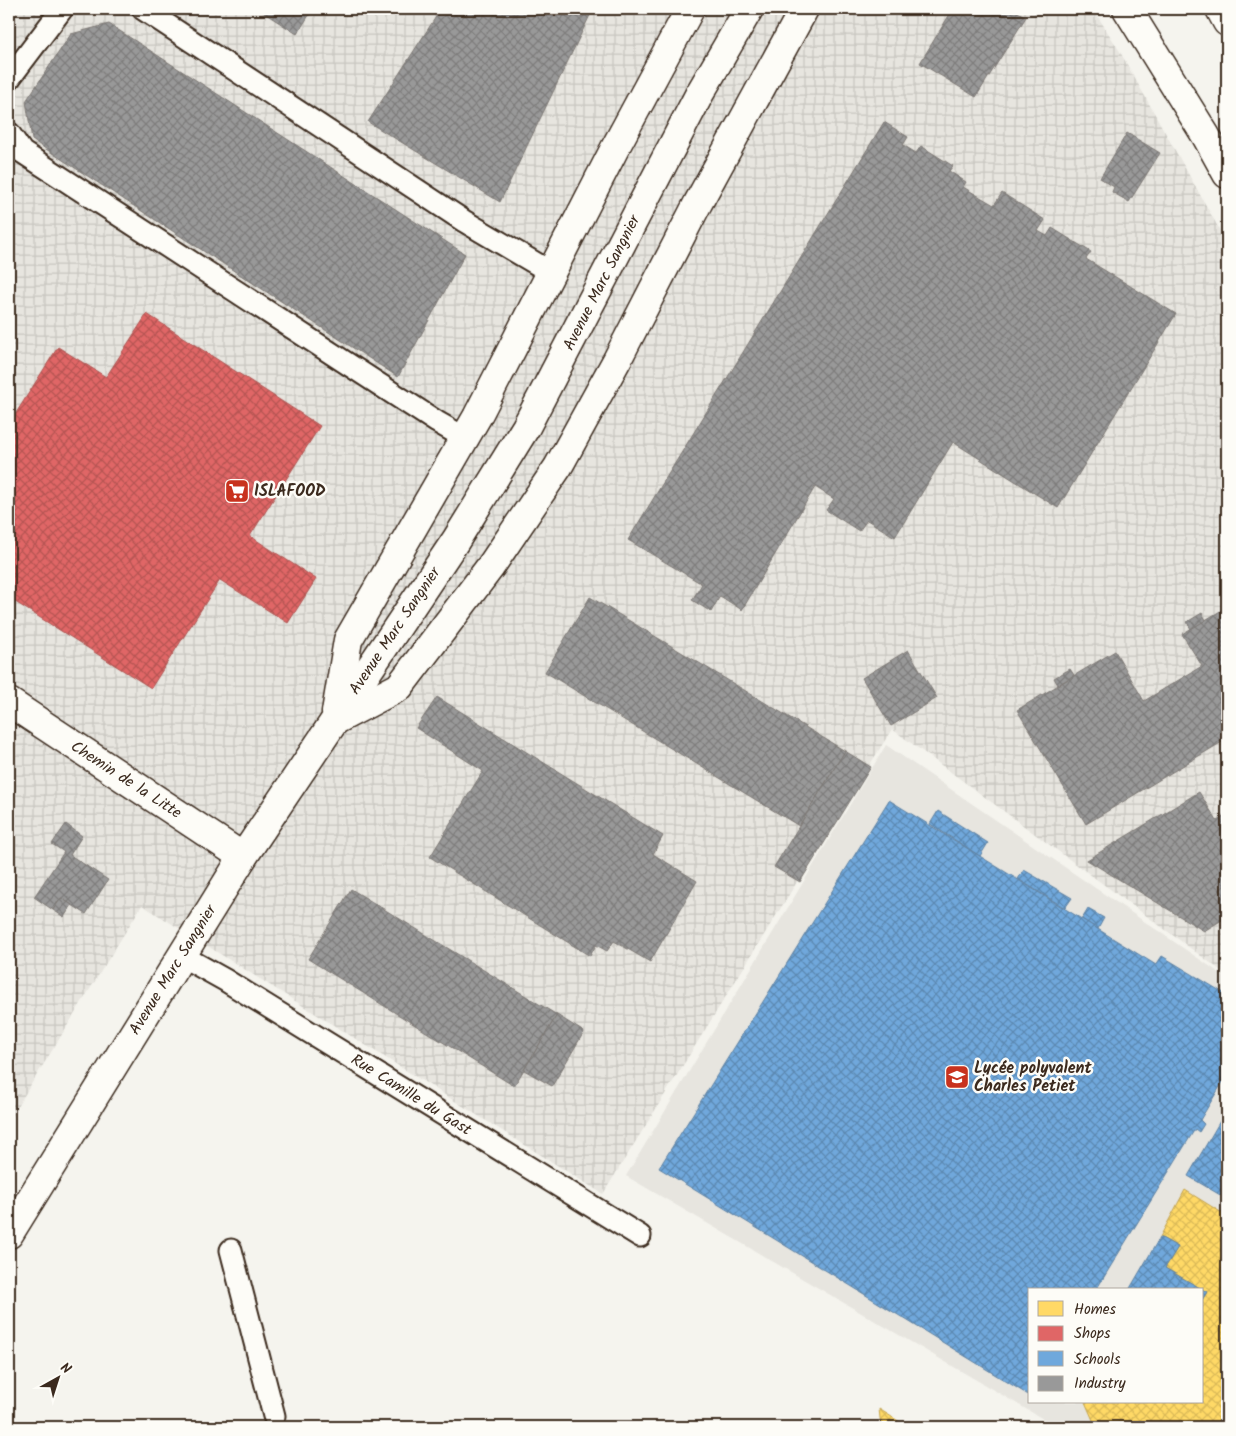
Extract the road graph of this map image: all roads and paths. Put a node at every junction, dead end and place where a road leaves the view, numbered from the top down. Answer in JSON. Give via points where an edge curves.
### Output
{"nodes":[{"id":1,"x":62,"y":9,"type":"edge"},
{"id":2,"x":143,"y":9,"type":"edge"},
{"id":3,"x":690,"y":9,"type":"edge"},
{"id":4,"x":748,"y":9,"type":"edge"},
{"id":5,"x":804,"y":9,"type":"edge"},
{"id":6,"x":1126,"y":9,"type":"edge"},
{"id":7,"x":1220,"y":9,"type":"edge"},
{"id":8,"x":1227,"y":22,"type":"edge"},
{"id":9,"x":9,"y":79,"type":"edge"},
{"id":10,"x":9,"y":133,"type":"edge"},
{"id":11,"x":1227,"y":174,"type":"edge"},
{"id":12,"x":552,"y":273,"type":"junction"},
{"id":13,"x":465,"y":438,"type":"junction"},
{"id":14,"x":9,"y":702,"type":"edge"},
{"id":15,"x":335,"y":720,"type":"junction"},
{"id":16,"x":243,"y":857,"type":"junction"},
{"id":17,"x":182,"y":956,"type":"junction"},
{"id":18,"x":9,"y":1234,"type":"edge"},
{"id":19,"x":640,"y":1236,"type":"dead end"},
{"id":20,"x":231,"y":1250,"type":"dead end"},
{"id":21,"x":274,"y":1416,"type":"dead end"}],
"edges":[{"from":1,"to":9,"type":"lane"},
{"from":2,"to":12,"type":"lane","via":[[464,221]]},
{"from":3,"to":12,"type":"main road","via":[[614,148]]},
{"from":4,"to":15,"type":"main road","name":"Avenue Marc Sangnier","via":[[700,93],[526,427]]},
{"from":5,"to":15,"type":"main road","via":[[558,467],[490,566],[399,687]]},
{"from":6,"to":11,"type":"main road"},
{"from":7,"to":8,"type":"main road"},
{"from":10,"to":13,"type":"lane","via":[[22,152]]},
{"from":12,"to":13,"type":"main road"},
{"from":13,"to":15,"type":"main road","via":[[348,640]]},
{"from":14,"to":16,"type":"main road","name":"Chemin de la Litte"},
{"from":15,"to":16,"type":"main road","name":"Avenue Marc Sangnier"},
{"from":16,"to":17,"type":"main road","name":"Avenue Marc Sangnier"},
{"from":17,"to":18,"type":"main road","name":"Avenue Marc Sangnier"},
{"from":17,"to":19,"type":"lane","name":"Rue Camille du Gast"},
{"from":20,"to":21,"type":"lane"}]}
